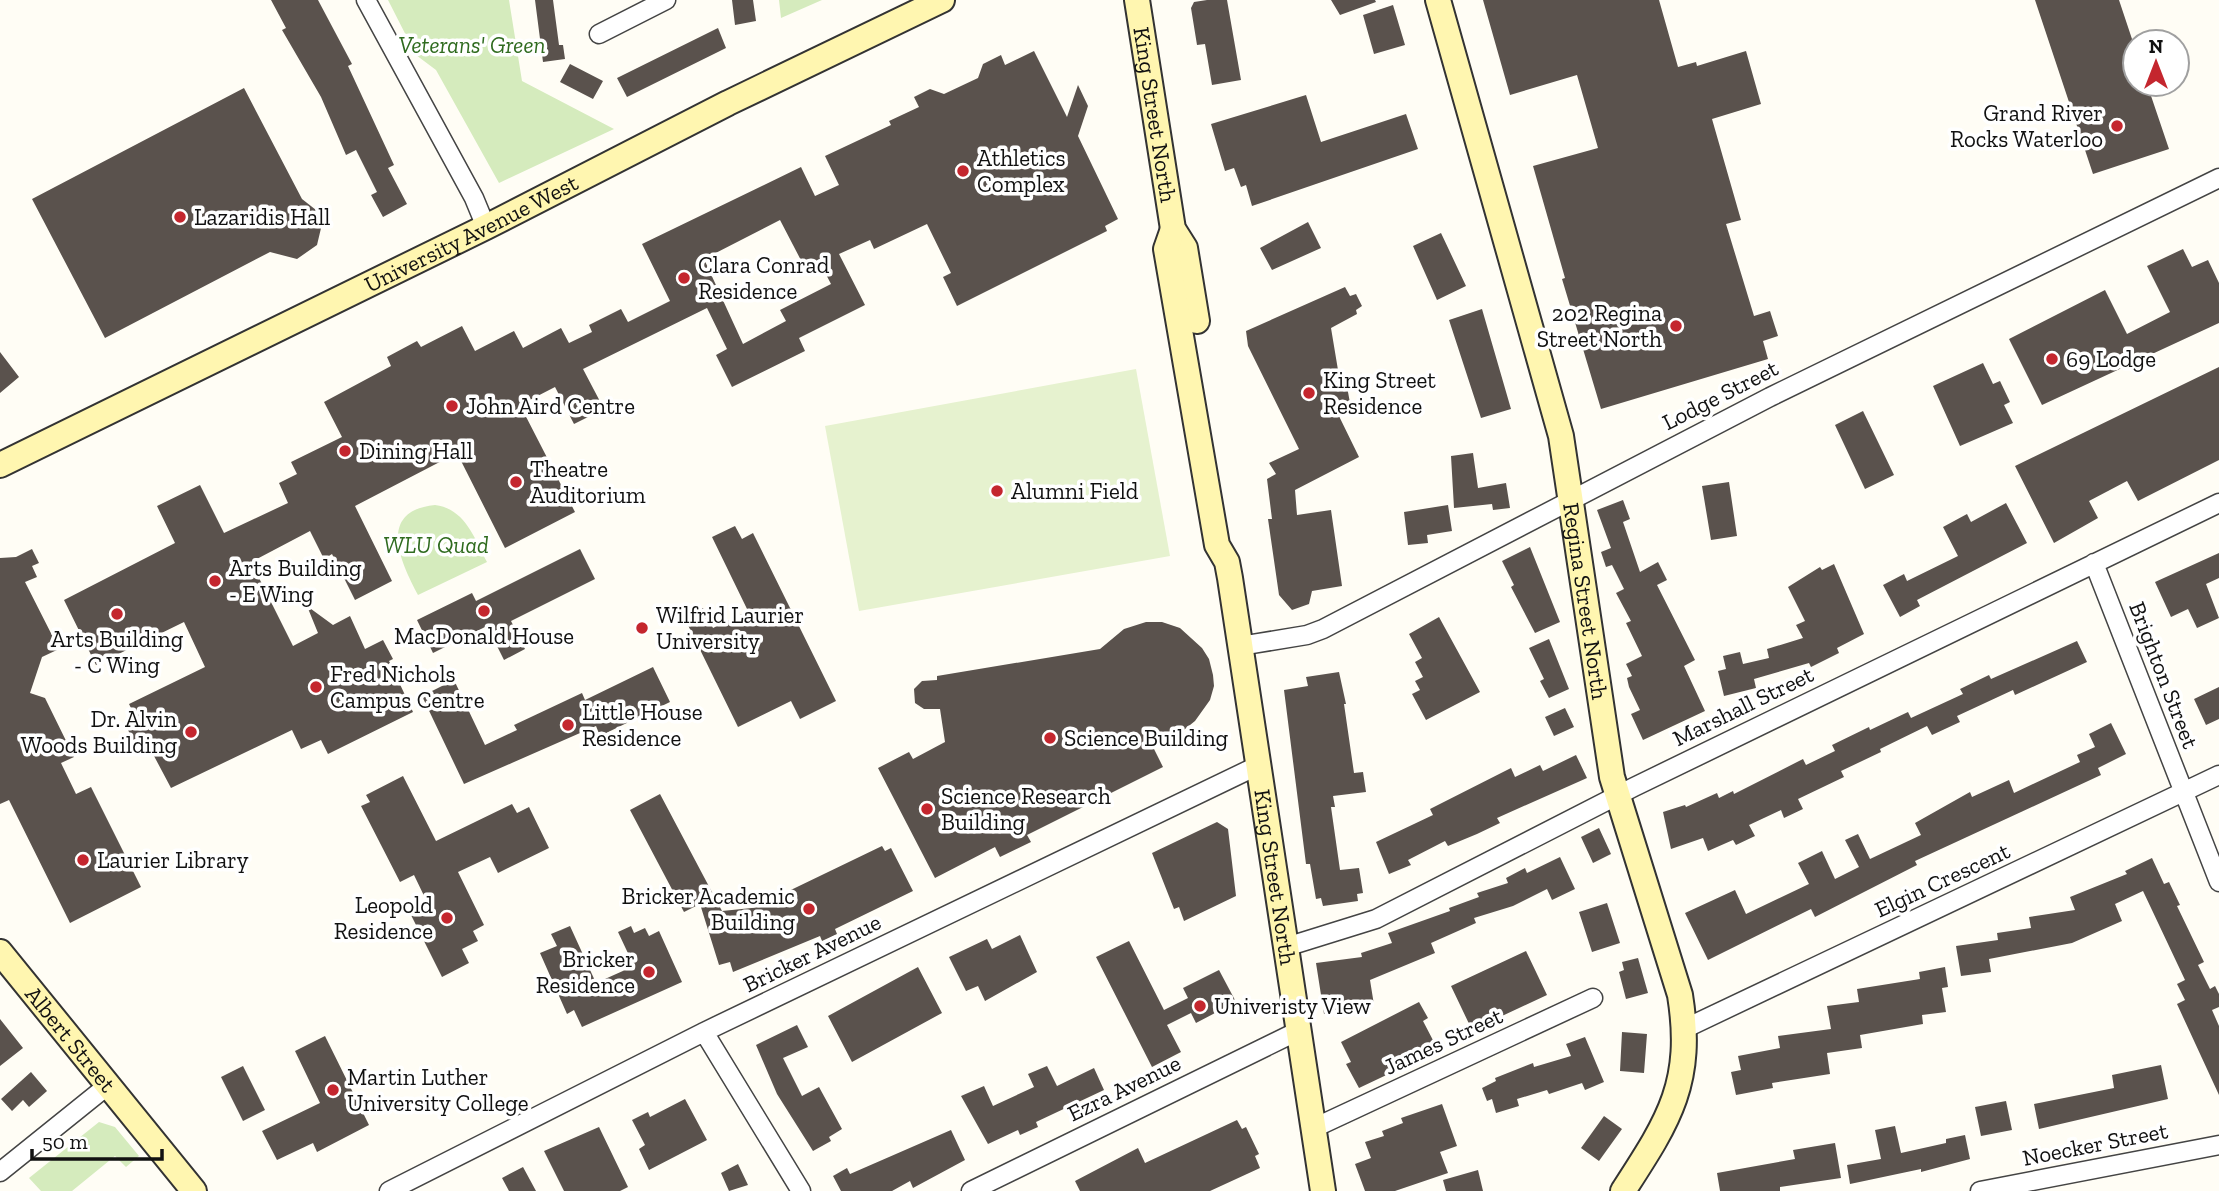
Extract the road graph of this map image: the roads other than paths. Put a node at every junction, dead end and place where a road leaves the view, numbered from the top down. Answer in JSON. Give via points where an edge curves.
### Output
{"nodes":[{"id":1,"x":366,"y":0,"type":"edge"},
{"id":2,"x":666,"y":0,"type":"edge"},
{"id":3,"x":942,"y":0,"type":"edge"},
{"id":4,"x":1137,"y":0,"type":"edge"},
{"id":5,"x":1438,"y":0,"type":"edge"},
{"id":6,"x":905,"y":8,"type":"edge"},
{"id":7,"x":599,"y":34,"type":"dead end"},
{"id":8,"x":2219,"y":178,"type":"edge"},
{"id":9,"x":486,"y":227,"type":"junction"},
{"id":10,"x":0,"y":465,"type":"edge"},
{"id":11,"x":1570,"y":498,"type":"junction"},
{"id":12,"x":2219,"y":503,"type":"edge"},
{"id":13,"x":2094,"y":563,"type":"junction"},
{"id":14,"x":1240,"y":646,"type":"junction"},
{"id":15,"x":1259,"y":765,"type":"junction"},
{"id":16,"x":2219,"y":775,"type":"edge"},
{"id":17,"x":2183,"y":792,"type":"junction"},
{"id":18,"x":1617,"y":796,"type":"junction"},
{"id":19,"x":2219,"y":882,"type":"edge"},
{"id":20,"x":1286,"y":947,"type":"junction"},
{"id":21,"x":0,"y":952,"type":"edge"},
{"id":22,"x":1592,"y":998,"type":"dead end"},
{"id":23,"x":1686,"y":1028,"type":"junction"},
{"id":24,"x":1300,"y":1031,"type":"junction"},
{"id":25,"x":704,"y":1032,"type":"junction"},
{"id":26,"x":107,"y":1086,"type":"junction"},
{"id":27,"x":1314,"y":1128,"type":"junction"},
{"id":28,"x":2219,"y":1145,"type":"edge"},
{"id":29,"x":0,"y":1172,"type":"edge"},
{"id":30,"x":2033,"y":1186,"type":"edge"},
{"id":31,"x":194,"y":1191,"type":"edge"},
{"id":32,"x":389,"y":1191,"type":"edge"},
{"id":33,"x":801,"y":1191,"type":"edge"},
{"id":34,"x":971,"y":1191,"type":"edge"},
{"id":35,"x":1324,"y":1191,"type":"edge"},
{"id":36,"x":1623,"y":1191,"type":"edge"},
{"id":37,"x":1980,"y":1191,"type":"edge"}],
"edges":[{"from":1,"to":9,"type":"street"},
{"from":2,"to":7,"type":"street"},
{"from":3,"to":6,"type":"main road","name":"University Avenue West"},
{"from":4,"to":14,"type":"main road","name":"King Street North","via":[[1173,229],[1185,248],[1201,343],[1233,544],[1227,562]]},
{"from":5,"to":11,"type":"main road","name":"Regina Street North","via":[[1561,436]]},
{"from":6,"to":9,"type":"main road","name":"University Avenue West"},
{"from":8,"to":11,"type":"street","name":"Lodge Street"},
{"from":9,"to":10,"type":"main road","name":"University Avenue West"},
{"from":11,"to":14,"type":"street","name":"Lodge Street","via":[[1323,629]]},
{"from":11,"to":18,"type":"main road","name":"Regina Street North"},
{"from":12,"to":13,"type":"street","name":"Marshall Street"},
{"from":13,"to":17,"type":"street","name":"Brighton Street"},
{"from":13,"to":18,"type":"street","name":"Marshall Street"},
{"from":14,"to":15,"type":"main road","name":"King Street North"},
{"from":15,"to":20,"type":"main road","name":"King Street North"},
{"from":15,"to":25,"type":"street","name":"Bricker Avenue"},
{"from":16,"to":17,"type":"street","name":"Elgin Crescent"},
{"from":17,"to":19,"type":"street","name":"Brighton Street"},
{"from":17,"to":23,"type":"street","name":"Elgin Crescent"},
{"from":18,"to":20,"type":"street","name":"Marshall Street","via":[[1376,919]]},
{"from":18,"to":23,"type":"main road","name":"Regina Street North","via":[[1681,995]]},
{"from":20,"to":24,"type":"main road","name":"King Street North"},
{"from":21,"to":26,"type":"main road","name":"Albert Street"},
{"from":22,"to":27,"type":"street","name":"James Street"},
{"from":23,"to":36,"type":"main road","name":"Regina Street North","via":[[1686,1056],[1667,1119]]},
{"from":24,"to":27,"type":"main road","name":"King Street North"},
{"from":24,"to":34,"type":"street","name":"Ezra Avenue"},
{"from":25,"to":32,"type":"street","name":"Bricker Avenue"},
{"from":25,"to":33,"type":"street"},
{"from":26,"to":29,"type":"street"},
{"from":26,"to":31,"type":"main road","name":"Albert Street"},
{"from":27,"to":35,"type":"main road","name":"King Street North"},
{"from":28,"to":30,"type":"street","name":"Noecker Street"},
{"from":30,"to":37,"type":"street","name":"Noecker Street"}]}
